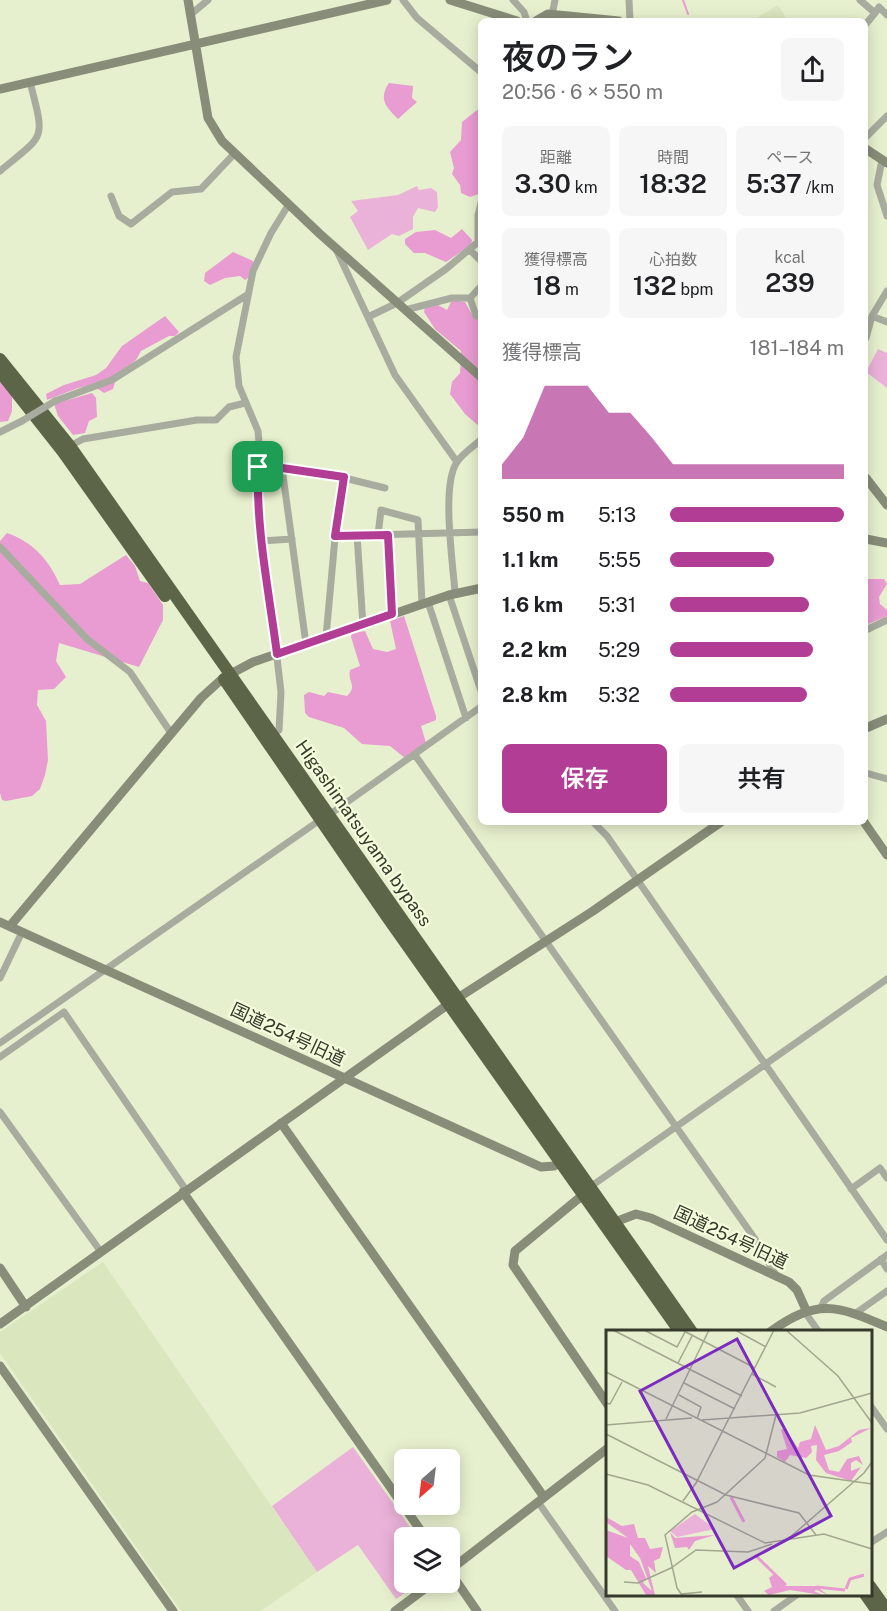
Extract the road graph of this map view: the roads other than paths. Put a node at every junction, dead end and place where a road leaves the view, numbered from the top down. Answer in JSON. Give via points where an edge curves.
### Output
{"nodes":[{"id":1,"x":188,"y":0,"type":"edge"},
{"id":2,"x":208,"y":0,"type":"edge"},
{"id":3,"x":387,"y":0,"type":"edge"},
{"id":4,"x":404,"y":0,"type":"edge"},
{"id":5,"x":450,"y":0,"type":"edge"},
{"id":6,"x":513,"y":0,"type":"edge"},
{"id":7,"x":555,"y":0,"type":"edge"},
{"id":8,"x":629,"y":0,"type":"edge"},
{"id":9,"x":860,"y":0,"type":"edge"},
{"id":10,"x":874,"y":13,"type":"junction"},
{"id":11,"x":190,"y":15,"type":"junction"},
{"id":12,"x":552,"y":15,"type":"junction"},
{"id":13,"x":887,"y":15,"type":"edge"},
{"id":14,"x":507,"y":18,"type":"edge"},
{"id":15,"x":526,"y":18,"type":"edge"},
{"id":16,"x":540,"y":18,"type":"edge"},
{"id":17,"x":586,"y":18,"type":"edge"},
{"id":18,"x":630,"y":18,"type":"edge"},
{"id":19,"x":868,"y":21,"type":"edge"},
{"id":20,"x":195,"y":44,"type":"junction"},
{"id":21,"x":478,"y":70,"type":"edge"},
{"id":22,"x":30,"y":82,"type":"junction"},
{"id":23,"x":0,"y":89,"type":"edge"},
{"id":24,"x":887,"y":116,"type":"edge"},
{"id":25,"x":868,"y":135,"type":"edge"},
{"id":26,"x":868,"y":150,"type":"edge"},
{"id":27,"x":235,"y":153,"type":"junction"},
{"id":28,"x":885,"y":162,"type":"edge"},
{"id":29,"x":0,"y":171,"type":"edge"},
{"id":30,"x":111,"y":196,"type":"dead end"},
{"id":31,"x":289,"y":204,"type":"junction"},
{"id":32,"x":478,"y":215,"type":"edge"},
{"id":33,"x":887,"y":216,"type":"edge"},
{"id":34,"x":478,"y":242,"type":"edge"},
{"id":35,"x":478,"y":242,"type":"edge"},
{"id":36,"x":335,"y":247,"type":"junction"},
{"id":37,"x":470,"y":250,"type":"junction"},
{"id":38,"x":478,"y":258,"type":"edge"},
{"id":39,"x":478,"y":289,"type":"edge"},
{"id":40,"x":887,"y":291,"type":"edge"},
{"id":41,"x":248,"y":295,"type":"junction"},
{"id":42,"x":470,"y":298,"type":"junction"},
{"id":43,"x":397,"y":303,"type":"junction"},
{"id":44,"x":405,"y":310,"type":"junction"},
{"id":45,"x":368,"y":316,"type":"junction"},
{"id":46,"x":872,"y":316,"type":"junction"},
{"id":47,"x":478,"y":317,"type":"edge"},
{"id":48,"x":887,"y":322,"type":"edge"},
{"id":49,"x":868,"y":331,"type":"edge"},
{"id":50,"x":0,"y":359,"type":"edge"},
{"id":51,"x":0,"y":372,"type":"edge"},
{"id":52,"x":478,"y":374,"type":"edge"},
{"id":53,"x":245,"y":403,"type":"junction"},
{"id":54,"x":0,"y":432,"type":"edge"},
{"id":55,"x":478,"y":443,"type":"edge"},
{"id":56,"x":70,"y":446,"type":"junction"},
{"id":57,"x":457,"y":462,"type":"junction"},
{"id":58,"x":258,"y":467,"type":"junction"},
{"id":59,"x":282,"y":468,"type":"junction"},
{"id":60,"x":344,"y":477,"type":"junction"},
{"id":61,"x":868,"y":481,"type":"edge"},
{"id":62,"x":386,"y":488,"type":"dead end"},
{"id":63,"x":887,"y":506,"type":"edge"},
{"id":64,"x":451,"y":532,"type":"junction"},
{"id":65,"x":478,"y":532,"type":"edge"},
{"id":66,"x":378,"y":534,"type":"junction"},
{"id":67,"x":419,"y":534,"type":"junction"},
{"id":68,"x":388,"y":535,"type":"junction"},
{"id":69,"x":335,"y":536,"type":"junction"},
{"id":70,"x":357,"y":536,"type":"junction"},
{"id":71,"x":292,"y":539,"type":"junction"},
{"id":72,"x":868,"y":539,"type":"edge"},
{"id":73,"x":261,"y":541,"type":"junction"},
{"id":74,"x":887,"y":543,"type":"edge"},
{"id":75,"x":0,"y":547,"type":"edge"},
{"id":76,"x":478,"y":589,"type":"edge"},
{"id":77,"x":452,"y":594,"type":"junction"},
{"id":78,"x":425,"y":603,"type":"junction"},
{"id":79,"x":392,"y":614,"type":"junction"},
{"id":80,"x":887,"y":620,"type":"edge"},
{"id":81,"x":363,"y":625,"type":"junction"},
{"id":82,"x":868,"y":629,"type":"edge"},
{"id":83,"x":326,"y":637,"type":"junction"},
{"id":84,"x":306,"y":644,"type":"junction"},
{"id":85,"x":277,"y":654,"type":"junction"},
{"id":86,"x":227,"y":676,"type":"junction"},
{"id":87,"x":478,"y":681,"type":"edge"},
{"id":88,"x":478,"y":709,"type":"edge"},
{"id":89,"x":466,"y":718,"type":"junction"},
{"id":90,"x":887,"y":719,"type":"edge"},
{"id":91,"x":868,"y":727,"type":"edge"},
{"id":92,"x":171,"y":733,"type":"junction"},
{"id":93,"x":273,"y":734,"type":"junction"},
{"id":94,"x":415,"y":755,"type":"junction"},
{"id":95,"x":868,"y":773,"type":"edge"},
{"id":96,"x":887,"y":778,"type":"edge"},
{"id":97,"x":325,"y":817,"type":"junction"},
{"id":98,"x":596,"y":825,"type":"edge"},
{"id":99,"x":717,"y":825,"type":"edge"},
{"id":100,"x":866,"y":825,"type":"edge"},
{"id":101,"x":887,"y":855,"type":"edge"},
{"id":102,"x":637,"y":882,"type":"junction"},
{"id":103,"x":0,"y":922,"type":"edge"},
{"id":104,"x":10,"y":926,"type":"junction"},
{"id":105,"x":22,"y":932,"type":"junction"},
{"id":106,"x":545,"y":942,"type":"junction"},
{"id":107,"x":107,"y":968,"type":"junction"},
{"id":108,"x":0,"y":978,"type":"edge"},
{"id":109,"x":887,"y":979,"type":"edge"},
{"id":110,"x":454,"y":1000,"type":"junction"},
{"id":111,"x":0,"y":1043,"type":"edge"},
{"id":112,"x":0,"y":1057,"type":"edge"},
{"id":113,"x":765,"y":1065,"type":"junction"},
{"id":114,"x":343,"y":1078,"type":"junction"},
{"id":115,"x":0,"y":1112,"type":"edge"},
{"id":116,"x":281,"y":1123,"type":"junction"},
{"id":117,"x":675,"y":1128,"type":"junction"},
{"id":118,"x":561,"y":1161,"type":"junction"},
{"id":119,"x":887,"y":1178,"type":"edge"},
{"id":120,"x":851,"y":1189,"type":"junction"},
{"id":121,"x":184,"y":1191,"type":"junction"},
{"id":122,"x":587,"y":1191,"type":"junction"},
{"id":123,"x":615,"y":1222,"type":"junction"},
{"id":124,"x":887,"y":1240,"type":"edge"},
{"id":125,"x":101,"y":1252,"type":"junction"},
{"id":126,"x":884,"y":1257,"type":"edge"},
{"id":127,"x":0,"y":1268,"type":"edge"},
{"id":128,"x":887,"y":1269,"type":"edge"},
{"id":129,"x":777,"y":1277,"type":"junction"},
{"id":130,"x":887,"y":1291,"type":"edge"},
{"id":131,"x":26,"y":1307,"type":"junction"},
{"id":132,"x":821,"y":1308,"type":"junction"},
{"id":133,"x":805,"y":1310,"type":"junction"},
{"id":134,"x":856,"y":1313,"type":"junction"},
{"id":135,"x":0,"y":1324,"type":"edge"},
{"id":136,"x":887,"y":1327,"type":"edge"},
{"id":137,"x":679,"y":1330,"type":"edge"},
{"id":138,"x":691,"y":1330,"type":"edge"},
{"id":139,"x":773,"y":1330,"type":"edge"},
{"id":140,"x":818,"y":1330,"type":"edge"},
{"id":141,"x":0,"y":1366,"type":"edge"},
{"id":142,"x":606,"y":1402,"type":"edge"},
{"id":143,"x":872,"y":1408,"type":"edge"},
{"id":144,"x":887,"y":1429,"type":"edge"},
{"id":145,"x":606,"y":1450,"type":"edge"},
{"id":146,"x":541,"y":1500,"type":"junction"},
{"id":147,"x":418,"y":1527,"type":"edge"},
{"id":148,"x":887,"y":1532,"type":"edge"},
{"id":149,"x":872,"y":1542,"type":"edge"},
{"id":150,"x":460,"y":1563,"type":"edge"},
{"id":151,"x":460,"y":1586,"type":"edge"},
{"id":152,"x":872,"y":1589,"type":"edge"},
{"id":153,"x":419,"y":1593,"type":"edge"},
{"id":154,"x":737,"y":1596,"type":"edge"},
{"id":155,"x":795,"y":1596,"type":"edge"},
{"id":156,"x":866,"y":1596,"type":"edge"},
{"id":157,"x":887,"y":1610,"type":"edge"},
{"id":158,"x":173,"y":1611,"type":"edge"},
{"id":159,"x":395,"y":1611,"type":"edge"},
{"id":160,"x":477,"y":1611,"type":"edge"},
{"id":161,"x":615,"y":1611,"type":"edge"},
{"id":162,"x":748,"y":1611,"type":"edge"},
{"id":163,"x":774,"y":1611,"type":"edge"},
{"id":164,"x":877,"y":1611,"type":"edge"}],
"edges":[{"from":1,"to":11,"type":"street"},
{"from":2,"to":11,"type":"street"},
{"from":3,"to":20,"type":"street"},
{"from":4,"to":21,"type":"street","via":[[417,18]]},
{"from":5,"to":14,"type":"street"},
{"from":6,"to":15,"type":"street"},
{"from":7,"to":12,"type":"street"},
{"from":8,"to":18,"type":"street"},
{"from":9,"to":10,"type":"street"},
{"from":10,"to":13,"type":"street","via":[[879,7]]},
{"from":10,"to":19,"type":"street"},
{"from":11,"to":20,"type":"street"},
{"from":12,"to":16,"type":"street"},
{"from":12,"to":17,"type":"street"},
{"from":20,"to":22,"type":"street"},
{"from":20,"to":27,"type":"street","via":[[208,118]]},
{"from":22,"to":23,"type":"street"},
{"from":22,"to":29,"type":"street","via":[[41,127],[39,134]]},
{"from":24,"to":25,"type":"street"},
{"from":26,"to":28,"type":"street"},
{"from":27,"to":30,"type":"street","via":[[201,189],[172,192],[131,224],[119,216]]},
{"from":27,"to":31,"type":"street"},
{"from":28,"to":33,"type":"street","via":[[877,185]]},
{"from":31,"to":36,"type":"street"},
{"from":31,"to":41,"type":"street","via":[[261,253]]},
{"from":32,"to":35,"type":"street"},
{"from":34,"to":37,"type":"street"},
{"from":36,"to":43,"type":"street"},
{"from":36,"to":45,"type":"street"},
{"from":37,"to":38,"type":"street"},
{"from":37,"to":43,"type":"street"},
{"from":39,"to":42,"type":"street"},
{"from":40,"to":46,"type":"street"},
{"from":41,"to":53,"type":"street","via":[[236,357]]},
{"from":41,"to":54,"type":"street","bridge":true,"via":[[112,380],[55,401]]},
{"from":42,"to":44,"type":"street","via":[[452,298]]},
{"from":42,"to":47,"type":"street"},
{"from":43,"to":44,"type":"street"},
{"from":43,"to":45,"type":"street"},
{"from":44,"to":52,"type":"street"},
{"from":45,"to":57,"type":"street","via":[[395,375]]},
{"from":46,"to":48,"type":"street"},
{"from":46,"to":49,"type":"street"},
{"from":50,"to":56,"type":"highway","name":"Higashimatsuyama bypass"},
{"from":51,"to":86,"type":"highway","name":"Higashimatsuyama bypass"},
{"from":53,"to":56,"type":"street","via":[[229,407],[216,420],[83,439]]},
{"from":53,"to":58,"type":"street","via":[[258,431]]},
{"from":55,"to":57,"type":"street"},
{"from":56,"to":86,"type":"highway","name":"Higashimatsuyama bypass"},
{"from":57,"to":64,"type":"street","via":[[450,485]]},
{"from":58,"to":59,"type":"street"},
{"from":58,"to":73,"type":"street"},
{"from":59,"to":60,"type":"street"},
{"from":59,"to":71,"type":"street"},
{"from":60,"to":62,"type":"street"},
{"from":60,"to":69,"type":"street"},
{"from":61,"to":63,"type":"street"},
{"from":64,"to":65,"type":"street"},
{"from":64,"to":67,"type":"street"},
{"from":64,"to":77,"type":"street"},
{"from":66,"to":67,"type":"street","via":[[381,510],[418,520]]},
{"from":66,"to":68,"type":"street"},
{"from":66,"to":70,"type":"street"},
{"from":67,"to":68,"type":"street"},
{"from":67,"to":78,"type":"street"},
{"from":68,"to":79,"type":"street"},
{"from":69,"to":70,"type":"street"},
{"from":69,"to":83,"type":"street"},
{"from":70,"to":81,"type":"street"},
{"from":71,"to":73,"type":"street"},
{"from":71,"to":84,"type":"street"},
{"from":72,"to":74,"type":"street"},
{"from":73,"to":85,"type":"street"},
{"from":75,"to":92,"type":"street","via":[[87,639],[130,672]]},
{"from":76,"to":77,"type":"street"},
{"from":77,"to":78,"type":"street"},
{"from":77,"to":87,"type":"street"},
{"from":78,"to":79,"type":"street"},
{"from":78,"to":89,"type":"street"},
{"from":79,"to":81,"type":"street"},
{"from":80,"to":82,"type":"street"},
{"from":81,"to":83,"type":"street"},
{"from":83,"to":84,"type":"street"},
{"from":84,"to":85,"type":"street"},
{"from":85,"to":86,"type":"street"},
{"from":85,"to":93,"type":"street","via":[[281,692],[279,730]]},
{"from":86,"to":92,"type":"street","via":[[201,698]]},
{"from":86,"to":93,"type":"highway","name":"Higashimatsuyama bypass"},
{"from":86,"to":97,"type":"highway","name":"Higashimatsuyama bypass"},
{"from":88,"to":89,"type":"street"},
{"from":89,"to":94,"type":"street"},
{"from":90,"to":91,"type":"street"},
{"from":92,"to":104,"type":"street"},
{"from":93,"to":97,"type":"highway","name":"Higashimatsuyama bypass"},
{"from":94,"to":97,"type":"street"},
{"from":94,"to":106,"type":"street"},
{"from":95,"to":96,"type":"street"},
{"from":97,"to":107,"type":"street"},
{"from":97,"to":110,"type":"highway","name":"Higashimatsuyama bypass"},
{"from":98,"to":102,"type":"street"},
{"from":99,"to":102,"type":"street"},
{"from":100,"to":101,"type":"street"},
{"from":102,"to":106,"type":"street"},
{"from":102,"to":113,"type":"street"},
{"from":103,"to":104,"type":"street","name":"国道254号旧道"},
{"from":104,"to":105,"type":"street","name":"国道254号旧道"},
{"from":105,"to":107,"type":"street","name":"国道254号旧道"},
{"from":105,"to":108,"type":"street"},
{"from":106,"to":110,"type":"street"},
{"from":106,"to":117,"type":"street"},
{"from":107,"to":111,"type":"street"},
{"from":107,"to":114,"type":"street","name":"国道254号旧道"},
{"from":109,"to":113,"type":"street"},
{"from":110,"to":114,"type":"street"},
{"from":110,"to":118,"type":"highway","name":"Higashimatsuyama bypass"},
{"from":110,"to":122,"type":"highway","name":"Higashimatsuyama bypass"},
{"from":112,"to":121,"type":"street","via":[[64,1011]]},
{"from":113,"to":117,"type":"street"},
{"from":113,"to":120,"type":"street"},
{"from":114,"to":116,"type":"street"},
{"from":114,"to":118,"type":"street","name":"国道254号旧道","via":[[541,1167]]},
{"from":115,"to":125,"type":"street"},
{"from":116,"to":121,"type":"street"},
{"from":116,"to":146,"type":"street"},
{"from":117,"to":122,"type":"street"},
{"from":117,"to":129,"type":"street"},
{"from":118,"to":122,"type":"highway","name":"Higashimatsuyama bypass"},
{"from":119,"to":120,"type":"street","via":[[880,1168]]},
{"from":120,"to":124,"type":"street"},
{"from":121,"to":125,"type":"street"},
{"from":121,"to":147,"type":"street"},
{"from":122,"to":123,"type":"highway","name":"Higashimatsuyama bypass"},
{"from":122,"to":137,"type":"highway","name":"Higashimatsuyama bypass"},
{"from":122,"to":142,"type":"street","via":[[515,1251],[512,1258]]},
{"from":123,"to":129,"type":"street","name":"国道254号旧道","via":[[636,1214],[651,1218]]},
{"from":123,"to":138,"type":"highway","name":"Higashimatsuyama bypass"},
{"from":125,"to":131,"type":"street"},
{"from":126,"to":128,"type":"street"},
{"from":126,"to":132,"type":"street","via":[[824,1301]]},
{"from":127,"to":131,"type":"street"},
{"from":129,"to":133,"type":"street","name":"国道254号旧道","via":[[794,1285]]},
{"from":130,"to":134,"type":"street"},
{"from":131,"to":135,"type":"street"},
{"from":132,"to":133,"type":"street"},
{"from":132,"to":134,"type":"street"},
{"from":133,"to":139,"type":"street"},
{"from":133,"to":140,"type":"street"},
{"from":134,"to":136,"type":"street"},
{"from":141,"to":158,"type":"street"},
{"from":143,"to":144,"type":"street"},
{"from":145,"to":146,"type":"street"},
{"from":146,"to":150,"type":"street"},
{"from":146,"to":161,"type":"street"},
{"from":148,"to":149,"type":"street"},
{"from":151,"to":160,"type":"street"},
{"from":152,"to":157,"type":"highway"},
{"from":153,"to":159,"type":"street"},
{"from":154,"to":162,"type":"street"},
{"from":155,"to":163,"type":"street"},
{"from":156,"to":164,"type":"highway"}]}
